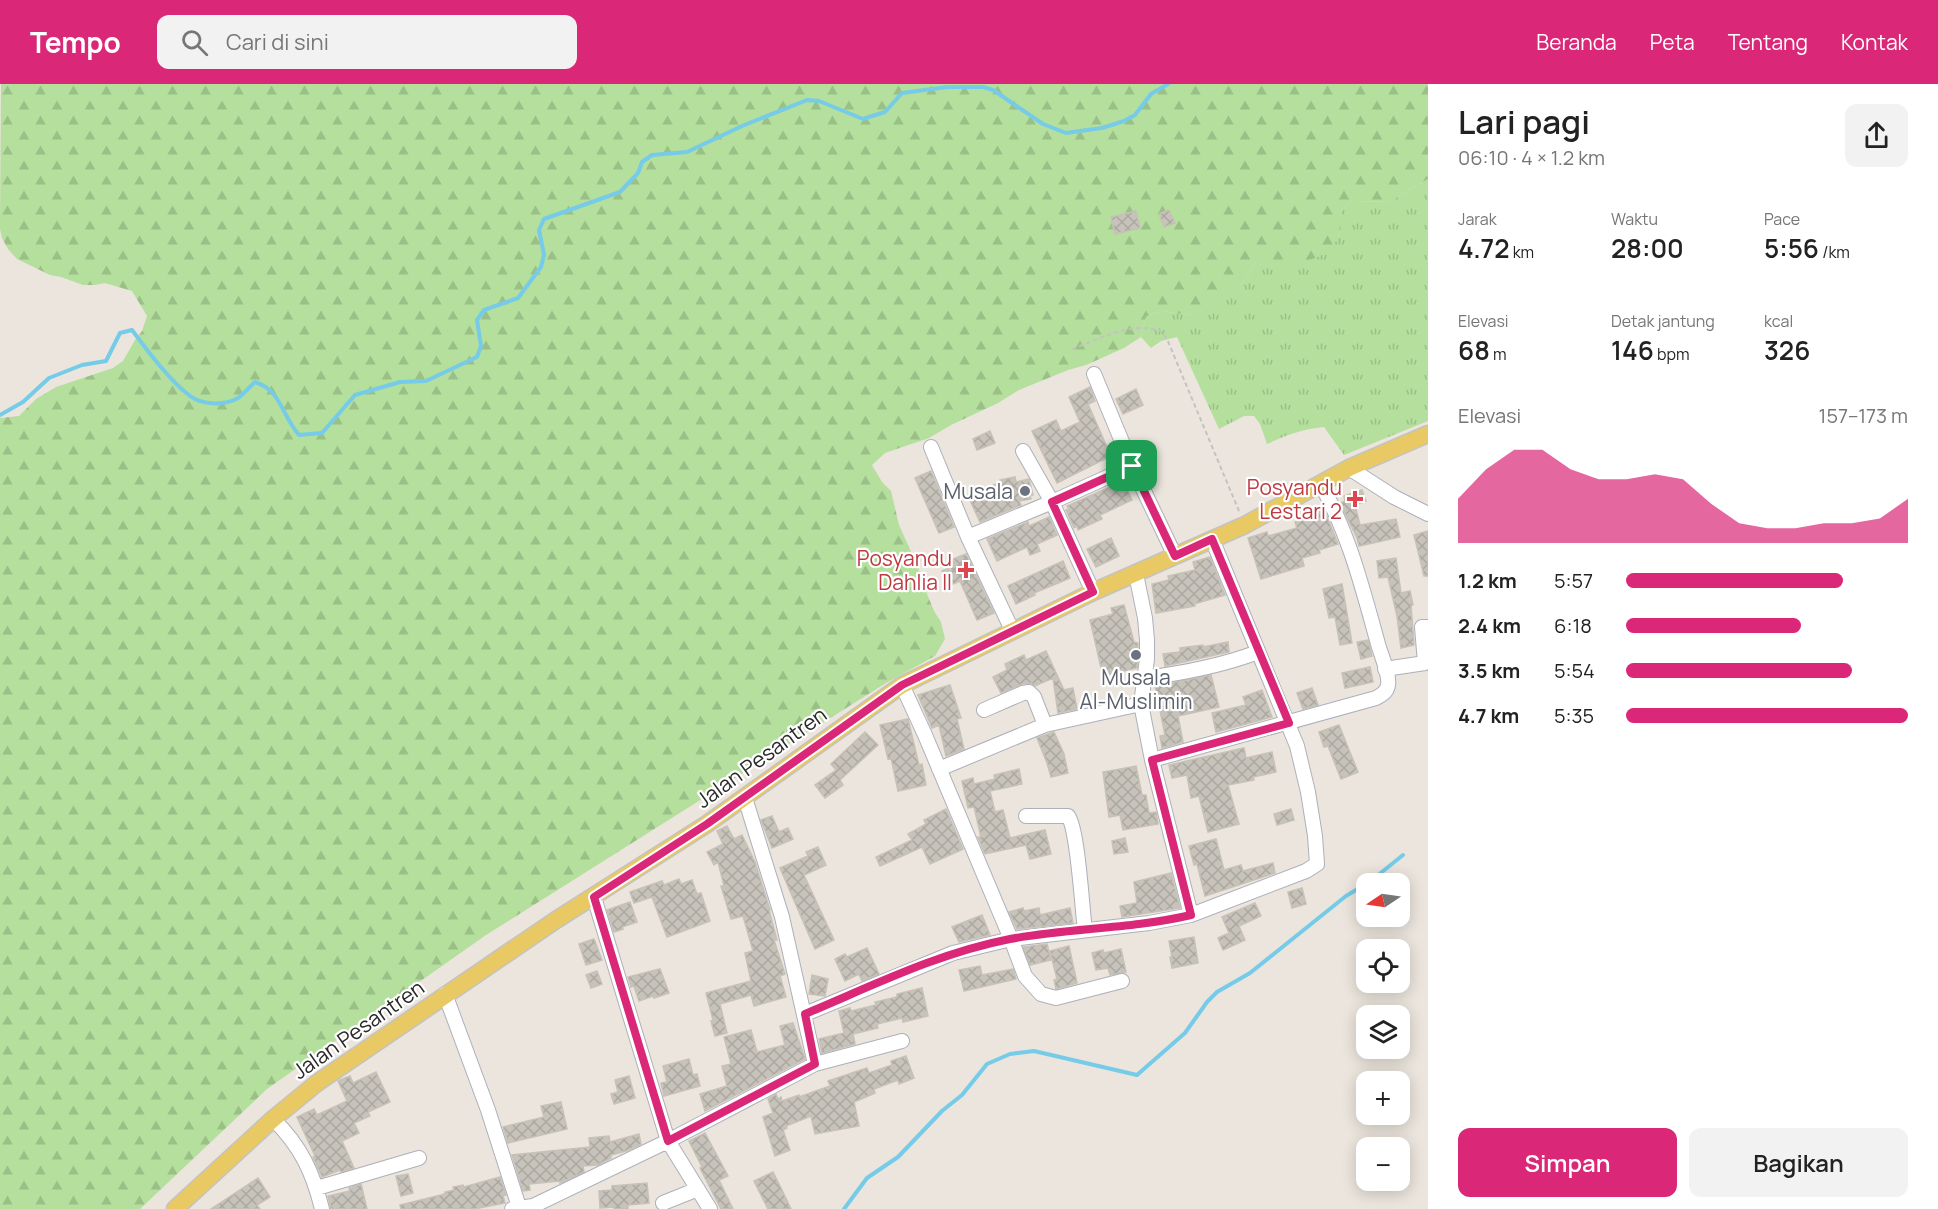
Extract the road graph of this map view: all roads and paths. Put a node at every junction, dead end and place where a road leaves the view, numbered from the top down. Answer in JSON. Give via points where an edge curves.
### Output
{"nodes":[{"id":1,"x":1072,"y":349,"type":"dead end"},
{"id":2,"x":1094,"y":374,"type":"dead end"},
{"id":3,"x":1428,"y":434,"type":"edge"},
{"id":4,"x":931,"y":447,"type":"dead end"},
{"id":5,"x":1023,"y":451,"type":"dead end"},
{"id":6,"x":1132,"y":466,"type":"junction"},
{"id":7,"x":1349,"y":468,"type":"junction"},
{"id":8,"x":1320,"y":483,"type":"junction"},
{"id":9,"x":1052,"y":502,"type":"junction"},
{"id":10,"x":1428,"y":514,"type":"edge"},
{"id":11,"x":1245,"y":525,"type":"junction"},
{"id":12,"x":968,"y":537,"type":"junction"},
{"id":13,"x":1212,"y":539,"type":"junction"},
{"id":14,"x":1175,"y":556,"type":"junction"},
{"id":15,"x":1136,"y":574,"type":"junction"},
{"id":16,"x":1093,"y":592,"type":"junction"},
{"id":17,"x":1428,"y":627,"type":"edge"},
{"id":18,"x":1012,"y":630,"type":"junction"},
{"id":19,"x":1258,"y":652,"type":"junction"},
{"id":20,"x":1385,"y":669,"type":"junction"},
{"id":21,"x":1145,"y":678,"type":"junction"},
{"id":22,"x":902,"y":685,"type":"junction"},
{"id":23,"x":1141,"y":704,"type":"junction"},
{"id":24,"x":984,"y":710,"type":"dead end"},
{"id":25,"x":1289,"y":723,"type":"junction"},
{"id":26,"x":1045,"y":725,"type":"junction"},
{"id":27,"x":1152,"y":760,"type":"junction"},
{"id":28,"x":939,"y":769,"type":"junction"},
{"id":29,"x":745,"y":798,"type":"junction"},
{"id":30,"x":1026,"y":816,"type":"dead end"},
{"id":31,"x":594,"y":897,"type":"junction"},
{"id":32,"x":1191,"y":915,"type":"junction"},
{"id":33,"x":1085,"y":930,"type":"junction"},
{"id":34,"x":1011,"y":939,"type":"junction"},
{"id":35,"x":1122,"y":981,"type":"dead end"},
{"id":36,"x":445,"y":994,"type":"junction"},
{"id":37,"x":805,"y":1014,"type":"junction"},
{"id":38,"x":902,"y":1041,"type":"dead end"},
{"id":39,"x":815,"y":1064,"type":"junction"},
{"id":40,"x":273,"y":1119,"type":"junction"},
{"id":41,"x":668,"y":1141,"type":"junction"},
{"id":42,"x":419,"y":1158,"type":"dead end"},
{"id":43,"x":317,"y":1188,"type":"junction"},
{"id":44,"x":698,"y":1189,"type":"junction"},
{"id":45,"x":663,"y":1203,"type":"dead end"},
{"id":46,"x":525,"y":1208,"type":"edge"},
{"id":47,"x":176,"y":1209,"type":"edge"},
{"id":48,"x":322,"y":1209,"type":"edge"},
{"id":49,"x":710,"y":1209,"type":"edge"}],
"edges":[{"from":1,"to":11,"type":"path","via":[[1129,328],[1161,331]]},
{"from":2,"to":6,"type":"street"},
{"from":3,"to":7,"type":"main road","name":"Jalan Pesantren"},
{"from":4,"to":12,"type":"street"},
{"from":5,"to":9,"type":"street"},
{"from":6,"to":9,"type":"street"},
{"from":6,"to":14,"type":"street"},
{"from":7,"to":8,"type":"main road","name":"Jalan Pesantren"},
{"from":7,"to":10,"type":"street"},
{"from":8,"to":11,"type":"main road","name":"Jalan Pesantren"},
{"from":8,"to":20,"type":"street","via":[[1343,530]]},
{"from":9,"to":12,"type":"street"},
{"from":9,"to":16,"type":"street"},
{"from":11,"to":13,"type":"main road","name":"Jalan Pesantren"},
{"from":12,"to":18,"type":"street"},
{"from":13,"to":14,"type":"main road","name":"Jalan Pesantren"},
{"from":13,"to":19,"type":"street"},
{"from":14,"to":15,"type":"main road","name":"Jalan Pesantren"},
{"from":15,"to":16,"type":"main road","name":"Jalan Pesantren"},
{"from":15,"to":21,"type":"street","via":[[1146,629]]},
{"from":16,"to":18,"type":"main road","name":"Jalan Pesantren"},
{"from":17,"to":20,"type":"street","via":[[1422,627],[1425,663]]},
{"from":18,"to":22,"type":"main road","name":"Jalan Pesantren"},
{"from":19,"to":21,"type":"street","via":[[1216,666]]},
{"from":19,"to":25,"type":"street"},
{"from":20,"to":25,"type":"street","via":[[1389,682],[1376,698]]},
{"from":21,"to":23,"type":"street"},
{"from":22,"to":28,"type":"street"},
{"from":22,"to":29,"type":"main road","name":"Jalan Pesantren"},
{"from":23,"to":26,"type":"street"},
{"from":23,"to":27,"type":"street"},
{"from":24,"to":26,"type":"street","via":[[1029,692]]},
{"from":25,"to":27,"type":"street"},
{"from":25,"to":32,"type":"street","via":[[1308,792],[1317,864]]},
{"from":26,"to":28,"type":"street"},
{"from":27,"to":32,"type":"street"},
{"from":28,"to":34,"type":"street"},
{"from":29,"to":31,"type":"main road","name":"Jalan Pesantren"},
{"from":29,"to":37,"type":"street","via":[[782,916]]},
{"from":30,"to":33,"type":"street","via":[[1062,815],[1071,820]]},
{"from":31,"to":36,"type":"main road","name":"Jalan Pesantren"},
{"from":31,"to":41,"type":"street"},
{"from":32,"to":33,"type":"street"},
{"from":33,"to":34,"type":"street"},
{"from":34,"to":35,"type":"street","via":[[1025,976],[1041,994],[1056,998]]},
{"from":34,"to":37,"type":"street","via":[[953,953]]},
{"from":36,"to":40,"type":"main road","name":"Jalan Pesantren","via":[[317,1083]]},
{"from":36,"to":46,"type":"street"},
{"from":37,"to":39,"type":"street"},
{"from":38,"to":39,"type":"street"},
{"from":39,"to":41,"type":"street"},
{"from":40,"to":43,"type":"street","via":[[289,1134]]},
{"from":40,"to":47,"type":"main road","name":"Jalan Pesantren"},
{"from":41,"to":44,"type":"street"},
{"from":41,"to":46,"type":"street"},
{"from":42,"to":43,"type":"street"},
{"from":43,"to":48,"type":"street"},
{"from":44,"to":45,"type":"street"},
{"from":44,"to":49,"type":"street"}]}
